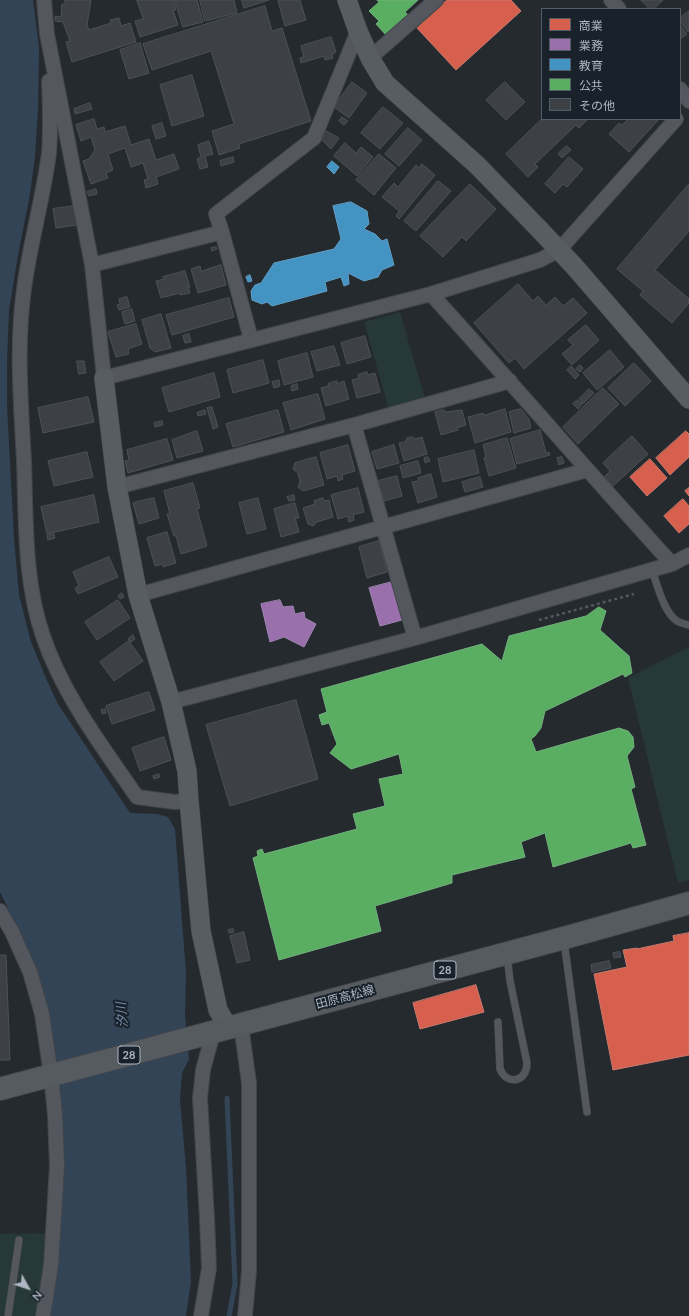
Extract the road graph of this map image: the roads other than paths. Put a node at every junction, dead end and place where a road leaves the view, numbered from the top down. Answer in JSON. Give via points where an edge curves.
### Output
{"nodes":[{"id":1,"x":44,"y":0,"type":"edge"},
{"id":2,"x":347,"y":0,"type":"edge"},
{"id":3,"x":436,"y":0,"type":"edge"},
{"id":4,"x":611,"y":0,"type":"edge"},
{"id":5,"x":618,"y":8,"type":"edge"},
{"id":6,"x":358,"y":31,"type":"junction"},
{"id":7,"x":47,"y":34,"type":"junction"},
{"id":8,"x":370,"y":58,"type":"junction"},
{"id":9,"x":681,"y":91,"type":"edge"},
{"id":10,"x":689,"y":101,"type":"edge"},
{"id":11,"x":689,"y":104,"type":"edge"},
{"id":12,"x":681,"y":113,"type":"edge"},
{"id":13,"x":675,"y":120,"type":"edge"},
{"id":14,"x":222,"y":232,"type":"junction"},
{"id":15,"x":559,"y":250,"type":"junction"},
{"id":16,"x":92,"y":265,"type":"junction"},
{"id":17,"x":431,"y":294,"type":"junction"},
{"id":18,"x":251,"y":339,"type":"junction"},
{"id":19,"x":104,"y":378,"type":"junction"},
{"id":20,"x":510,"y":381,"type":"junction"},
{"id":21,"x":689,"y":399,"type":"edge"},
{"id":22,"x":354,"y":425,"type":"junction"},
{"id":23,"x":587,"y":470,"type":"junction"},
{"id":24,"x":117,"y":488,"type":"junction"},
{"id":25,"x":383,"y":527,"type":"junction"},
{"id":26,"x":689,"y":556,"type":"edge"},
{"id":27,"x":672,"y":564,"type":"junction"},
{"id":28,"x":652,"y":570,"type":"junction"},
{"id":29,"x":138,"y":595,"type":"junction"},
{"id":30,"x":689,"y":625,"type":"edge"},
{"id":31,"x":415,"y":638,"type":"junction"},
{"id":32,"x":171,"y":702,"type":"junction"},
{"id":33,"x":189,"y":801,"type":"junction"},
{"id":34,"x":689,"y":903,"type":"edge"},
{"id":35,"x":0,"y":911,"type":"edge"},
{"id":36,"x":564,"y":938,"type":"junction"},
{"id":37,"x":507,"y":954,"type":"junction"},
{"id":38,"x":498,"y":1022,"type":"dead end"},
{"id":39,"x":221,"y":1030,"type":"junction"},
{"id":40,"x":54,"y":1074,"type":"junction"},
{"id":41,"x":0,"y":1089,"type":"edge"},
{"id":42,"x":587,"y":1112,"type":"dead end"},
{"id":43,"x":19,"y":1240,"type":"dead end"},
{"id":44,"x":8,"y":1316,"type":"edge"},
{"id":45,"x":43,"y":1316,"type":"edge"},
{"id":46,"x":201,"y":1316,"type":"edge"},
{"id":47,"x":245,"y":1316,"type":"edge"}],
"edges":[{"from":1,"to":7,"type":"street"},
{"from":2,"to":6,"type":"street"},
{"from":3,"to":8,"type":"street"},
{"from":4,"to":5,"type":"street"},
{"from":6,"to":8,"type":"street"},
{"from":6,"to":14,"type":"street","via":[[314,138],[216,214]]},
{"from":7,"to":16,"type":"street"},
{"from":7,"to":33,"type":"street","via":[[49,152],[28,261],[21,325],[20,362],[30,578],[42,635],[62,680],[92,732],[137,797],[175,802]]},
{"from":8,"to":15,"type":"street","via":[[385,83],[476,165]]},
{"from":9,"to":10,"type":"street"},
{"from":11,"to":12,"type":"street"},
{"from":13,"to":15,"type":"street"},
{"from":14,"to":16,"type":"street"},
{"from":14,"to":18,"type":"street"},
{"from":15,"to":17,"type":"street","via":[[540,260]]},
{"from":15,"to":21,"type":"street"},
{"from":16,"to":19,"type":"street"},
{"from":17,"to":18,"type":"street"},
{"from":17,"to":20,"type":"street"},
{"from":18,"to":19,"type":"street"},
{"from":19,"to":24,"type":"street"},
{"from":20,"to":22,"type":"street"},
{"from":20,"to":23,"type":"street"},
{"from":22,"to":24,"type":"street"},
{"from":22,"to":25,"type":"street"},
{"from":23,"to":25,"type":"street"},
{"from":23,"to":27,"type":"street"},
{"from":24,"to":29,"type":"street"},
{"from":25,"to":29,"type":"street"},
{"from":25,"to":31,"type":"street"},
{"from":26,"to":27,"type":"street"},
{"from":27,"to":28,"type":"street"},
{"from":28,"to":30,"type":"lane","via":[[671,616],[678,622]]},
{"from":28,"to":31,"type":"street"},
{"from":29,"to":32,"type":"street"},
{"from":31,"to":32,"type":"street"},
{"from":32,"to":33,"type":"street","via":[[187,771]]},
{"from":33,"to":39,"type":"street","via":[[201,931]]},
{"from":34,"to":36,"type":"main road","name":"田原高松線","number":"28"},
{"from":35,"to":40,"type":"street","via":[[30,972],[42,1014]]},
{"from":36,"to":37,"type":"main road","name":"田原高松線","number":"28"},
{"from":36,"to":42,"type":"lane"},
{"from":37,"to":38,"type":"lane","via":[[527,1063],[527,1070],[518,1079],[511,1080],[501,1073]]},
{"from":37,"to":39,"type":"main road","name":"田原高松線","number":"28"},
{"from":39,"to":40,"type":"main road","name":"田原高松線","number":"28"},
{"from":39,"to":46,"type":"street","via":[[203,1070],[200,1098],[209,1268]]},
{"from":39,"to":47,"type":"street","via":[[249,1083],[249,1270]]},
{"from":40,"to":41,"type":"main road","name":"田原高松線","number":"28"},
{"from":40,"to":45,"type":"street","via":[[57,1166],[51,1265]]},
{"from":43,"to":44,"type":"lane"}]}
